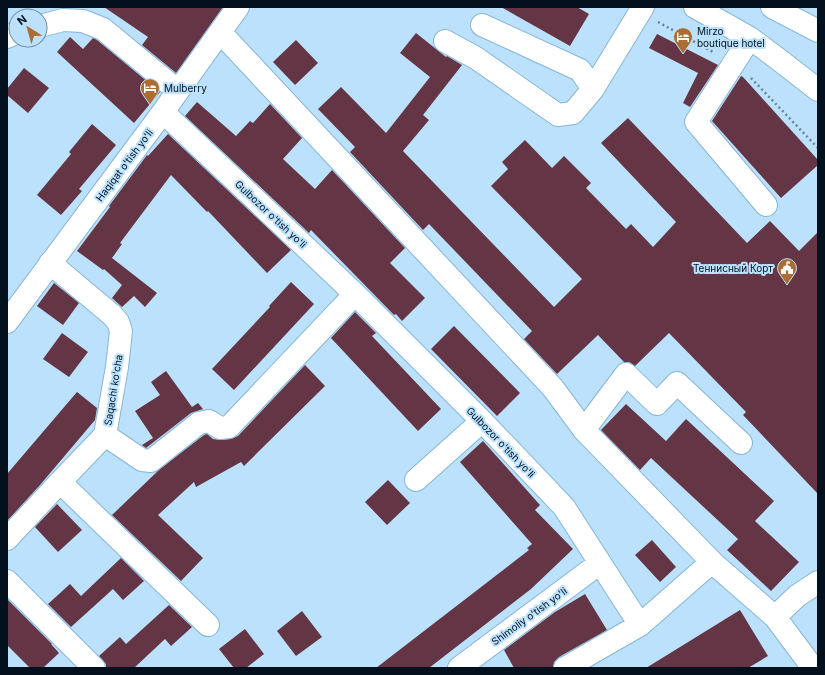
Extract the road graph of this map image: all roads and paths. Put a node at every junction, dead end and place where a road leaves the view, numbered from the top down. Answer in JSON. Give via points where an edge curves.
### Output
{"nodes":[{"id":1,"x":238,"y":7,"type":"edge"},
{"id":2,"x":643,"y":7,"type":"edge"},
{"id":3,"x":695,"y":7,"type":"edge"},
{"id":4,"x":772,"y":7,"type":"edge"},
{"id":5,"x":48,"y":24,"type":"edge"},
{"id":6,"x":482,"y":25,"type":"dead end"},
{"id":7,"x":818,"y":31,"type":"edge"},
{"id":8,"x":220,"y":32,"type":"junction"},
{"id":9,"x":750,"y":38,"type":"junction"},
{"id":10,"x":446,"y":41,"type":"dead end"},
{"id":11,"x":593,"y":89,"type":"junction"},
{"id":12,"x":818,"y":90,"type":"edge"},
{"id":13,"x":178,"y":91,"type":"junction"},
{"id":14,"x":163,"y":112,"type":"junction"},
{"id":15,"x":766,"y":205,"type":"dead end"},
{"id":16,"x":50,"y":263,"type":"junction"},
{"id":17,"x":355,"y":294,"type":"junction"},
{"id":18,"x":7,"y":322,"type":"edge"},
{"id":19,"x":482,"y":421,"type":"junction"},
{"id":20,"x":584,"y":430,"type":"junction"},
{"id":21,"x":105,"y":435,"type":"junction"},
{"id":22,"x":741,"y":443,"type":"dead end"},
{"id":23,"x":416,"y":480,"type":"dead end"},
{"id":24,"x":60,"y":482,"type":"junction"},
{"id":25,"x":7,"y":539,"type":"edge"},
{"id":26,"x":713,"y":563,"type":"junction"},
{"id":27,"x":600,"y":564,"type":"junction"},
{"id":28,"x":7,"y":581,"type":"edge"},
{"id":29,"x":818,"y":582,"type":"edge"},
{"id":30,"x":775,"y":617,"type":"junction"},
{"id":31,"x":208,"y":625,"type":"dead end"},
{"id":32,"x":640,"y":625,"type":"junction"},
{"id":33,"x":94,"y":668,"type":"edge"},
{"id":34,"x":459,"y":668,"type":"edge"},
{"id":35,"x":565,"y":668,"type":"edge"},
{"id":36,"x":813,"y":668,"type":"edge"}],
"edges":[{"from":1,"to":8,"type":"street","name":"Haqiqat o'tish yo'li"},
{"from":2,"to":11,"type":"street"},
{"from":3,"to":9,"type":"street"},
{"from":4,"to":7,"type":"street"},
{"from":5,"to":13,"type":"street","via":[[62,20],[84,21],[103,28]]},
{"from":6,"to":11,"type":"street","via":[[580,70]]},
{"from":8,"to":13,"type":"street","name":"Haqiqat o'tish yo'li"},
{"from":8,"to":20,"type":"street","via":[[553,388]]},
{"from":9,"to":12,"type":"street"},
{"from":9,"to":15,"type":"street","via":[[696,122]]},
{"from":10,"to":11,"type":"street","via":[[476,58],[558,115],[573,113]]},
{"from":13,"to":14,"type":"street","name":"Haqiqat o'tish yo'li"},
{"from":14,"to":16,"type":"street","name":"Haqiqat o'tish yo'li"},
{"from":14,"to":17,"type":"street","name":"Gulbozor o'tish yo'li"},
{"from":16,"to":18,"type":"street","name":"Haqiqat o'tish yo'li"},
{"from":16,"to":21,"type":"street","name":"Saqachi ko'cha","via":[[112,315],[121,331]]},
{"from":17,"to":19,"type":"street","name":"Gulbozor o'tish yo'li"},
{"from":17,"to":21,"type":"street","name":"Saqachi ko'cha","via":[[229,427],[220,428],[209,421],[199,423],[151,461],[142,460]]},
{"from":19,"to":23,"type":"street"},
{"from":19,"to":27,"type":"street","name":"Gulbozor o'tish yo'li","via":[[564,507]]},
{"from":20,"to":22,"type":"street","via":[[626,374],[657,404],[677,383]]},
{"from":20,"to":26,"type":"street"},
{"from":21,"to":24,"type":"street"},
{"from":24,"to":25,"type":"street"},
{"from":24,"to":31,"type":"street"},
{"from":26,"to":30,"type":"street"},
{"from":26,"to":32,"type":"street"},
{"from":27,"to":32,"type":"street","name":"Gulbozor o'tish yo'li"},
{"from":27,"to":34,"type":"street","name":"Shimoliy o'tish yo'li"},
{"from":28,"to":33,"type":"street"},
{"from":29,"to":30,"type":"street","via":[[797,596]]},
{"from":30,"to":36,"type":"street"},
{"from":32,"to":35,"type":"street"}]}
